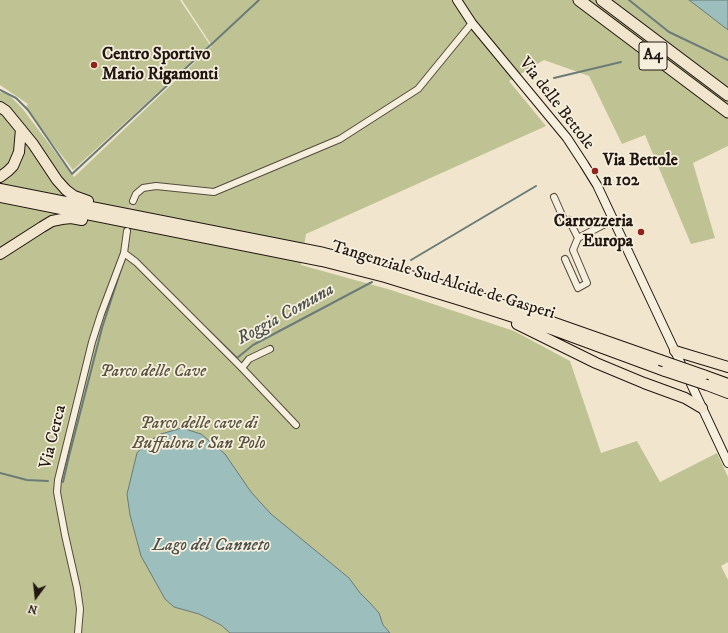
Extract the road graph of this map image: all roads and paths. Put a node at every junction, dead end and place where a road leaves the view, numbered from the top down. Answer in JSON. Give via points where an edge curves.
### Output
{"nodes":[{"id":1,"x":457,"y":0,"type":"edge"},
{"id":2,"x":578,"y":0,"type":"edge"},
{"id":3,"x":602,"y":0,"type":"edge"},
{"id":4,"x":472,"y":23,"type":"junction"},
{"id":5,"x":728,"y":94,"type":"edge"},
{"id":6,"x":0,"y":108,"type":"edge"},
{"id":7,"x":728,"y":112,"type":"edge"},
{"id":8,"x":21,"y":129,"type":"junction"},
{"id":9,"x":0,"y":177,"type":"edge"},
{"id":10,"x":0,"y":189,"type":"edge"},
{"id":11,"x":554,"y":197,"type":"dead end"},
{"id":12,"x":0,"y":198,"type":"edge"},
{"id":13,"x":133,"y":201,"type":"tunnel mouth"},
{"id":14,"x":613,"y":220,"type":"junction"},
{"id":15,"x":146,"y":222,"type":"junction"},
{"id":16,"x":127,"y":231,"type":"dead end"},
{"id":17,"x":578,"y":238,"type":"junction"},
{"id":18,"x":124,"y":253,"type":"junction"},
{"id":19,"x":0,"y":254,"type":"edge"},
{"id":20,"x":566,"y":259,"type":"dead end"},
{"id":21,"x":460,"y":300,"type":"junction"},
{"id":22,"x":270,"y":349,"type":"dead end"},
{"id":23,"x":675,"y":351,"type":"junction"},
{"id":24,"x":681,"y":364,"type":"dead end"},
{"id":25,"x":728,"y":367,"type":"edge"},
{"id":26,"x":242,"y":368,"type":"junction"},
{"id":27,"x":691,"y":384,"type":"dead end"},
{"id":28,"x":728,"y":384,"type":"edge"},
{"id":29,"x":728,"y":393,"type":"edge"},
{"id":30,"x":702,"y":408,"type":"junction"},
{"id":31,"x":296,"y":425,"type":"dead end"},
{"id":32,"x":728,"y":463,"type":"edge"},
{"id":33,"x":78,"y":633,"type":"edge"}],
"edges":[{"from":1,"to":4,"type":"main road","name":"Via delle Bettole"},
{"from":2,"to":7,"type":"highway","number":"A4"},
{"from":3,"to":5,"type":"highway","number":"A4"},
{"from":4,"to":13,"type":"street","via":[[418,89],[340,140],[214,192],[156,186],[143,188]]},
{"from":4,"to":14,"type":"main road","name":"Via delle Bettole","via":[[567,138],[597,185]]},
{"from":6,"to":8,"type":"highway","via":[[6,111]]},
{"from":8,"to":9,"type":"highway","via":[[16,160]]},
{"from":8,"to":15,"type":"highway","via":[[57,180],[74,196],[132,211]]},
{"from":10,"to":15,"type":"highway","name":"Tangenziale Sud Alcide de Gasperi"},
{"from":11,"to":17,"type":"street","via":[[565,222],[569,220]]},
{"from":12,"to":15,"type":"highway","name":"Tangenziale Sud Alcide de Gasperi"},
{"from":14,"to":17,"type":"street"},
{"from":14,"to":23,"type":"main road","name":"Via delle Bettole"},
{"from":15,"to":19,"type":"highway","via":[[121,227],[71,218],[52,221]]},
{"from":15,"to":21,"type":"highway","name":"Tangenziale Sud Alcide de Gasperi","via":[[322,261]]},
{"from":15,"to":28,"type":"highway","name":"Tangenziale Sud Alcide de Gasperi","bridge":true,"via":[[324,254],[388,269],[527,313]]},
{"from":16,"to":18,"type":"street","name":"Via Cerca"},
{"from":17,"to":20,"type":"street","via":[[573,250],[587,283],[578,288]]},
{"from":18,"to":26,"type":"street"},
{"from":18,"to":33,"type":"street","name":"Via Cerca","via":[[100,314],[58,480],[59,503],[80,609]]},
{"from":21,"to":29,"type":"highway","name":"Tangenziale Sud Alcide de Gasperi","bridge":true,"via":[[554,330]]},
{"from":21,"to":30,"type":"highway","via":[[475,311],[527,329],[596,363],[685,398]]},
{"from":22,"to":26,"type":"street","via":[[249,359]]},
{"from":23,"to":24,"type":"main road","name":"Via delle Bettole"},
{"from":23,"to":25,"type":"highway"},
{"from":26,"to":31,"type":"street"},
{"from":27,"to":30,"type":"main road"},
{"from":30,"to":32,"type":"main road"}]}
